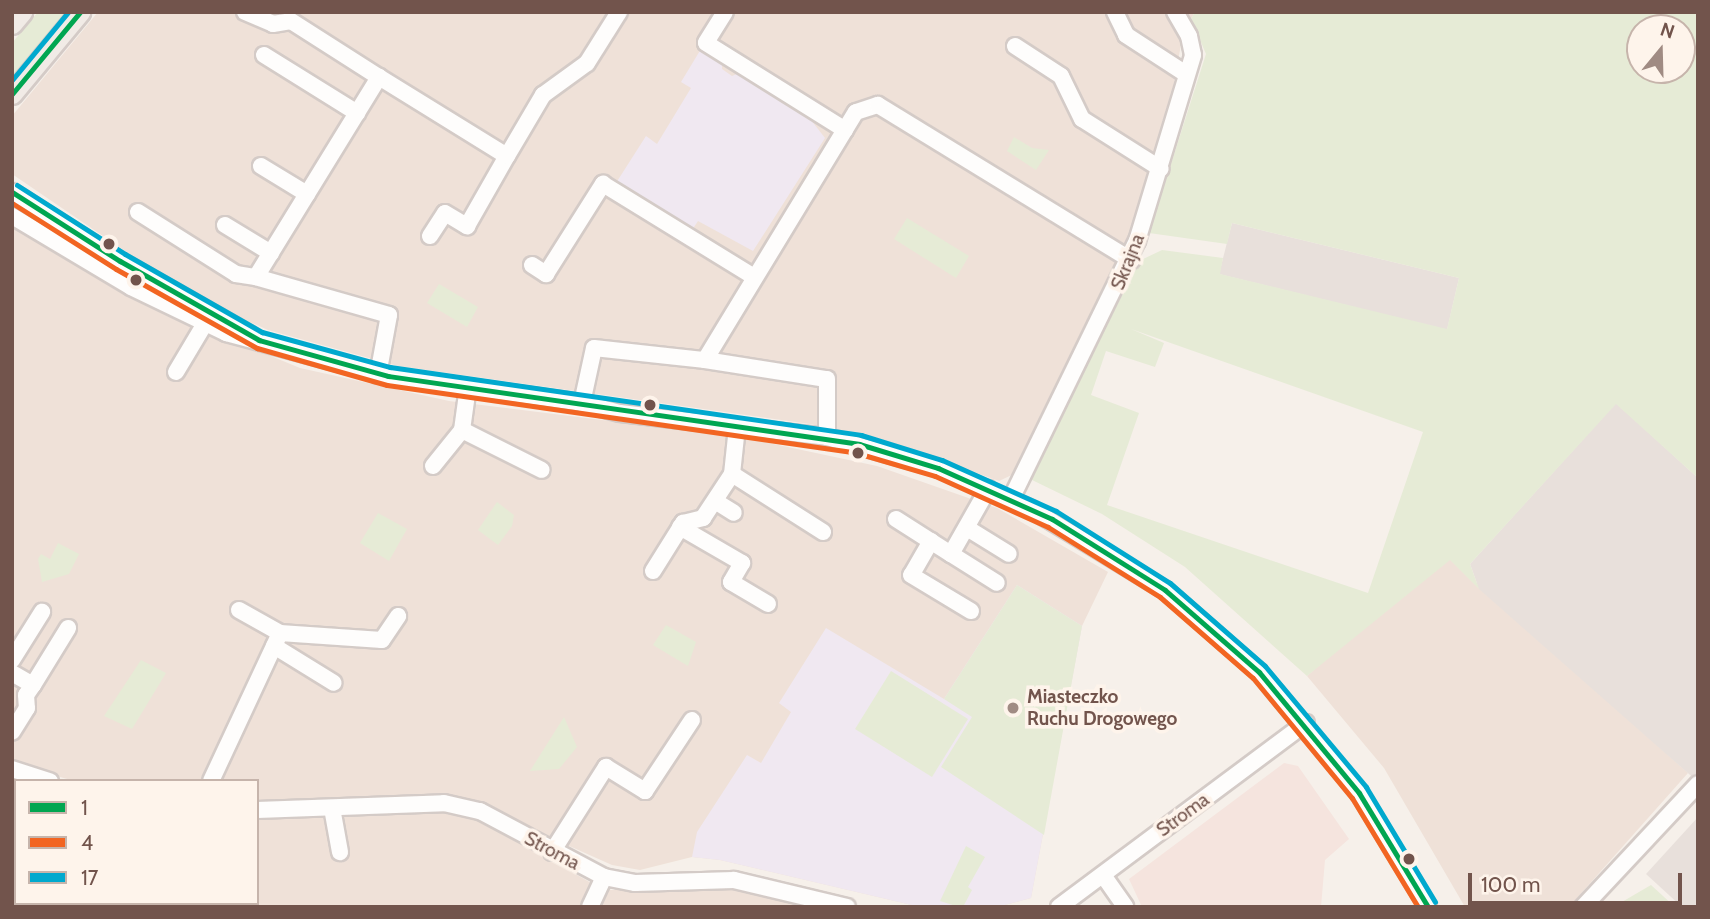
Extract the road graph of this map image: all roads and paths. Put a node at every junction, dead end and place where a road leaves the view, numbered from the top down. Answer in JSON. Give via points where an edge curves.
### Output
{"nodes":[{"id":1,"x":22,"y":12,"type":"edge"},
{"id":2,"x":80,"y":12,"type":"edge"},
{"id":3,"x":245,"y":12,"type":"edge"},
{"id":4,"x":619,"y":12,"type":"edge"},
{"id":5,"x":725,"y":12,"type":"edge"},
{"id":6,"x":1115,"y":12,"type":"edge"},
{"id":7,"x":1175,"y":12,"type":"edge"},
{"id":8,"x":12,"y":24,"type":"edge"},
{"id":9,"x":1015,"y":46,"type":"dead end"},
{"id":10,"x":264,"y":55,"type":"dead end"},
{"id":11,"x":1186,"y":74,"type":"junction"},
{"id":12,"x":379,"y":77,"type":"junction"},
{"id":13,"x":14,"y":91,"type":"edge"},
{"id":14,"x":357,"y":113,"type":"junction"},
{"id":15,"x":845,"y":130,"type":"junction"},
{"id":16,"x":507,"y":156,"type":"junction"},
{"id":17,"x":261,"y":166,"type":"dead end"},
{"id":18,"x":1161,"y":169,"type":"junction"},
{"id":19,"x":12,"y":192,"type":"edge"},
{"id":20,"x":307,"y":194,"type":"junction"},
{"id":21,"x":138,"y":212,"type":"dead end"},
{"id":22,"x":12,"y":216,"type":"edge"},
{"id":23,"x":225,"y":225,"type":"dead end"},
{"id":24,"x":430,"y":236,"type":"dead end"},
{"id":25,"x":271,"y":253,"type":"junction"},
{"id":26,"x":1131,"y":260,"type":"junction"},
{"id":27,"x":532,"y":265,"type":"dead end"},
{"id":28,"x":256,"y":277,"type":"junction"},
{"id":29,"x":754,"y":277,"type":"junction"},
{"id":30,"x":209,"y":318,"type":"junction"},
{"id":31,"x":705,"y":360,"type":"junction"},
{"id":32,"x":176,"y":372,"type":"dead end"},
{"id":33,"x":378,"y":374,"type":"junction"},
{"id":34,"x":467,"y":387,"type":"junction"},
{"id":35,"x":582,"y":404,"type":"junction"},
{"id":36,"x":737,"y":426,"type":"junction"},
{"id":37,"x":462,"y":430,"type":"junction"},
{"id":38,"x":827,"y":437,"type":"junction"},
{"id":39,"x":433,"y":467,"type":"dead end"},
{"id":40,"x":542,"y":470,"type":"dead end"},
{"id":41,"x":732,"y":474,"type":"junction"},
{"id":42,"x":988,"y":489,"type":"junction"},
{"id":43,"x":1011,"y":499,"type":"junction"},
{"id":44,"x":715,"y":501,"type":"junction"},
{"id":45,"x":734,"y":513,"type":"dead end"},
{"id":46,"x":895,"y":519,"type":"dead end"},
{"id":47,"x":680,"y":527,"type":"junction"},
{"id":48,"x":967,"y":527,"type":"junction"},
{"id":49,"x":823,"y":532,"type":"dead end"},
{"id":50,"x":931,"y":541,"type":"junction"},
{"id":51,"x":951,"y":554,"type":"junction"},
{"id":52,"x":1009,"y":554,"type":"dead end"},
{"id":53,"x":653,"y":571,"type":"dead end"},
{"id":54,"x":997,"y":583,"type":"dead end"},
{"id":55,"x":768,"y":604,"type":"dead end"},
{"id":56,"x":239,"y":610,"type":"dead end"},
{"id":57,"x":42,"y":611,"type":"dead end"},
{"id":58,"x":971,"y":611,"type":"dead end"},
{"id":59,"x":398,"y":616,"type":"dead end"},
{"id":60,"x":68,"y":628,"type":"dead end"},
{"id":61,"x":277,"y":640,"type":"junction"},
{"id":62,"x":12,"y":660,"type":"edge"},
{"id":63,"x":12,"y":673,"type":"edge"},
{"id":64,"x":334,"y":683,"type":"dead end"},
{"id":65,"x":33,"y":685,"type":"junction"},
{"id":66,"x":692,"y":720,"type":"dead end"},
{"id":67,"x":1306,"y":723,"type":"junction"},
{"id":68,"x":12,"y":732,"type":"edge"},
{"id":69,"x":12,"y":769,"type":"edge"},
{"id":70,"x":44,"y":779,"type":"edge"},
{"id":71,"x":212,"y":779,"type":"edge"},
{"id":72,"x":1698,"y":784,"type":"edge"},
{"id":73,"x":332,"y":808,"type":"junction"},
{"id":74,"x":259,"y":810,"type":"edge"},
{"id":75,"x":340,"y":852,"type":"dead end"},
{"id":76,"x":552,"y":852,"type":"junction"},
{"id":77,"x":1103,"y":875,"type":"junction"},
{"id":78,"x":604,"y":877,"type":"junction"},
{"id":79,"x":841,"y":906,"type":"edge"},
{"id":80,"x":590,"y":907,"type":"edge"},
{"id":81,"x":1059,"y":907,"type":"edge"},
{"id":82,"x":1125,"y":907,"type":"edge"},
{"id":83,"x":1428,"y":907,"type":"edge"},
{"id":84,"x":1583,"y":907,"type":"edge"}],
"edges":[{"from":1,"to":8,"type":"main road"},
{"from":2,"to":13,"type":"main road"},
{"from":3,"to":12,"type":"street","via":[[273,24],[291,21]]},
{"from":4,"to":16,"type":"street","via":[[586,63],[543,95]]},
{"from":5,"to":15,"type":"street","via":[[706,43]]},
{"from":6,"to":11,"type":"street","via":[[1126,35]]},
{"from":7,"to":11,"type":"street","name":"Skrajna","via":[[1189,36],[1193,55]]},
{"from":9,"to":18,"type":"street","via":[[1061,76],[1082,120]]},
{"from":10,"to":14,"type":"street"},
{"from":11,"to":18,"type":"street","name":"Skrajna"},
{"from":12,"to":14,"type":"street"},
{"from":12,"to":16,"type":"street"},
{"from":14,"to":20,"type":"street"},
{"from":15,"to":26,"type":"street","via":[[856,112],[878,105]]},
{"from":15,"to":29,"type":"street"},
{"from":16,"to":24,"type":"street","via":[[467,226],[445,213]]},
{"from":17,"to":20,"type":"street"},
{"from":18,"to":26,"type":"street","name":"Skrajna"},
{"from":19,"to":30,"type":"street"},
{"from":20,"to":25,"type":"street"},
{"from":21,"to":28,"type":"street","via":[[236,274]]},
{"from":22,"to":30,"type":"street","via":[[121,282]]},
{"from":23,"to":25,"type":"street"},
{"from":25,"to":28,"type":"street"},
{"from":26,"to":43,"type":"street","name":"Skrajna"},
{"from":27,"to":29,"type":"street","via":[[547,274],[603,184]]},
{"from":28,"to":33,"type":"street","via":[[389,315]]},
{"from":29,"to":31,"type":"street"},
{"from":30,"to":32,"type":"street"},
{"from":30,"to":33,"type":"street","via":[[259,340]]},
{"from":31,"to":35,"type":"street","via":[[594,348]]},
{"from":31,"to":38,"type":"street","via":[[827,379]]},
{"from":33,"to":34,"type":"street"},
{"from":34,"to":35,"type":"street"},
{"from":34,"to":37,"type":"street"},
{"from":35,"to":36,"type":"street","via":[[620,413]]},
{"from":36,"to":38,"type":"street"},
{"from":36,"to":41,"type":"street"},
{"from":37,"to":39,"type":"street"},
{"from":37,"to":40,"type":"street"},
{"from":38,"to":42,"type":"street","via":[[901,456]]},
{"from":41,"to":44,"type":"street"},
{"from":41,"to":49,"type":"street"},
{"from":42,"to":43,"type":"street"},
{"from":42,"to":48,"type":"street"},
{"from":43,"to":67,"type":"street","via":[[1080,535],[1165,590],[1235,649]]},
{"from":44,"to":45,"type":"street"},
{"from":44,"to":47,"type":"street","via":[[703,518]]},
{"from":46,"to":50,"type":"street"},
{"from":47,"to":53,"type":"street"},
{"from":47,"to":55,"type":"street","via":[[742,563],[731,582]]},
{"from":48,"to":51,"type":"street"},
{"from":48,"to":52,"type":"street"},
{"from":50,"to":51,"type":"street"},
{"from":50,"to":58,"type":"street","via":[[911,575]]},
{"from":51,"to":54,"type":"street"},
{"from":56,"to":61,"type":"street"},
{"from":57,"to":62,"type":"street"},
{"from":59,"to":61,"type":"street","via":[[382,640]]},
{"from":60,"to":65,"type":"street"},
{"from":61,"to":64,"type":"street"},
{"from":61,"to":71,"type":"street"},
{"from":63,"to":65,"type":"street"},
{"from":65,"to":68,"type":"street","via":[[26,695],[27,708]]},
{"from":66,"to":76,"type":"street","via":[[645,791],[606,767]]},
{"from":67,"to":77,"type":"street","name":"Stroma"},
{"from":67,"to":83,"type":"street","via":[[1373,813]]},
{"from":69,"to":70,"type":"street"},
{"from":72,"to":84,"type":"street"},
{"from":73,"to":74,"type":"street","name":"Stroma"},
{"from":73,"to":75,"type":"street"},
{"from":73,"to":76,"type":"street","name":"Stroma","via":[[461,806],[480,811]]},
{"from":76,"to":78,"type":"street","name":"Stroma"},
{"from":77,"to":81,"type":"street","name":"Stroma"},
{"from":77,"to":82,"type":"street"},
{"from":78,"to":79,"type":"street","name":"Stroma","via":[[635,883],[734,880]]},
{"from":78,"to":80,"type":"street"}]}
